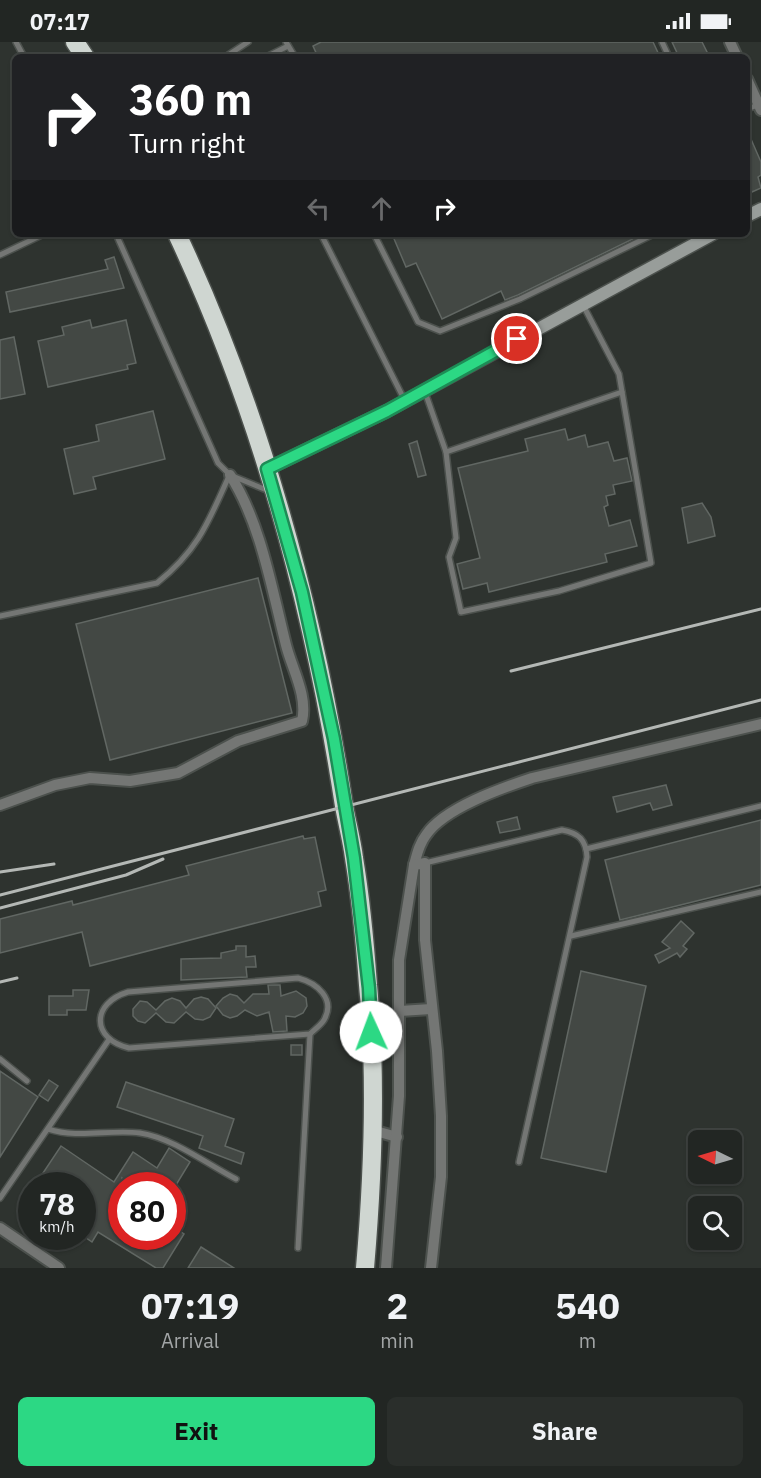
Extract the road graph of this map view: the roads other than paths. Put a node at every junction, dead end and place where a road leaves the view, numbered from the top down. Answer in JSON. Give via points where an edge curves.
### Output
{"nodes":[{"id":1,"x":248,"y":42,"type":"edge"},
{"id":2,"x":287,"y":44,"type":"edge"},
{"id":3,"x":230,"y":54,"type":"edge"},
{"id":4,"x":271,"y":54,"type":"edge"},
{"id":5,"x":750,"y":86,"type":"edge"},
{"id":6,"x":760,"y":108,"type":"edge"},
{"id":7,"x":38,"y":237,"type":"edge"},
{"id":8,"x":117,"y":237,"type":"edge"},
{"id":9,"x":178,"y":237,"type":"edge"},
{"id":10,"x":323,"y":237,"type":"edge"},
{"id":11,"x":376,"y":237,"type":"edge"},
{"id":12,"x":648,"y":237,"type":"edge"},
{"id":13,"x":707,"y":237,"type":"edge"},
{"id":14,"x":0,"y":255,"type":"edge"},
{"id":15,"x":582,"y":303,"type":"junction"},
{"id":16,"x":424,"y":390,"type":"junction"},
{"id":17,"x":622,"y":392,"type":"junction"},
{"id":18,"x":405,"y":401,"type":"junction"},
{"id":19,"x":446,"y":452,"type":"junction"},
{"id":20,"x":267,"y":469,"type":"junction"},
{"id":21,"x":230,"y":475,"type":"junction"},
{"id":22,"x":273,"y":492,"type":"junction"},
{"id":23,"x":0,"y":616,"type":"edge"},
{"id":24,"x":761,"y":724,"type":"edge"},
{"id":25,"x":0,"y":805,"type":"edge"},
{"id":26,"x":761,"y":806,"type":"edge"},
{"id":27,"x":586,"y":849,"type":"junction"},
{"id":28,"x":419,"y":864,"type":"junction"},
{"id":29,"x":761,"y":892,"type":"edge"},
{"id":30,"x":571,"y":936,"type":"junction"},
{"id":31,"x":431,"y":1009,"type":"junction"},
{"id":32,"x":400,"y":1011,"type":"junction"},
{"id":33,"x":310,"y":1034,"type":"junction"},
{"id":34,"x":108,"y":1041,"type":"junction"},
{"id":35,"x":0,"y":1059,"type":"edge"},
{"id":36,"x":27,"y":1081,"type":"dead end"},
{"id":37,"x":48,"y":1128,"type":"junction"},
{"id":38,"x":372,"y":1130,"type":"junction"},
{"id":39,"x":397,"y":1137,"type":"junction"},
{"id":40,"x":519,"y":1162,"type":"dead end"},
{"id":41,"x":236,"y":1179,"type":"dead end"},
{"id":42,"x":0,"y":1198,"type":"edge"},
{"id":43,"x":0,"y":1228,"type":"edge"},
{"id":44,"x":298,"y":1248,"type":"dead end"},
{"id":45,"x":59,"y":1268,"type":"edge"},
{"id":46,"x":365,"y":1268,"type":"edge"},
{"id":47,"x":386,"y":1268,"type":"edge"},
{"id":48,"x":431,"y":1268,"type":"edge"}],
"edges":[{"from":1,"to":3,"type":"lane"},
{"from":2,"to":4,"type":"lane"},
{"from":5,"to":6,"type":"street"},
{"from":7,"to":14,"type":"lane"},
{"from":8,"to":21,"type":"lane","via":[[218,463]]},
{"from":9,"to":20,"type":"highway"},
{"from":10,"to":18,"type":"lane"},
{"from":11,"to":12,"type":"lane","via":[[418,322],[441,331],[520,299]]},
{"from":13,"to":15,"type":"street"},
{"from":15,"to":16,"type":"street"},
{"from":15,"to":17,"type":"lane","via":[[619,374]]},
{"from":16,"to":18,"type":"street"},
{"from":16,"to":19,"type":"lane"},
{"from":17,"to":19,"type":"lane"},
{"from":17,"to":19,"type":"lane","via":[[651,563],[558,591],[461,612],[449,557],[456,538]]},
{"from":18,"to":20,"type":"street"},
{"from":20,"to":22,"type":"highway"},
{"from":21,"to":22,"type":"lane"},
{"from":21,"to":23,"type":"lane","via":[[200,539],[157,583]]},
{"from":21,"to":25,"type":"street","via":[[239,488],[269,573],[286,648],[298,680],[302,721],[238,741],[178,773],[130,781],[90,778],[55,785]]},
{"from":22,"to":38,"type":"highway","via":[[323,685],[354,858],[369,988]]},
{"from":24,"to":28,"type":"street","via":[[532,777],[504,787],[436,824],[419,846]]},
{"from":26,"to":27,"type":"lane"},
{"from":27,"to":28,"type":"lane","via":[[574,832],[562,830]]},
{"from":27,"to":30,"type":"lane"},
{"from":28,"to":31,"type":"street"},
{"from":28,"to":32,"type":"street","via":[[399,960]]},
{"from":29,"to":30,"type":"lane"},
{"from":30,"to":40,"type":"lane"},
{"from":31,"to":32,"type":"street"},
{"from":31,"to":48,"type":"street","via":[[437,1051],[441,1177]]},
{"from":32,"to":39,"type":"street"},
{"from":33,"to":34,"type":"lane","via":[[129,1048]]},
{"from":33,"to":34,"type":"lane","via":[[324,1020],[327,1006],[323,992],[313,982],[298,978],[114,996],[104,1006],[101,1020]]},
{"from":33,"to":44,"type":"lane"},
{"from":34,"to":37,"type":"lane"},
{"from":35,"to":36,"type":"lane"},
{"from":37,"to":41,"type":"lane","via":[[69,1134],[143,1134],[165,1141]]},
{"from":37,"to":42,"type":"lane"},
{"from":38,"to":39,"type":"street"},
{"from":38,"to":46,"type":"highway"},
{"from":39,"to":47,"type":"street"},
{"from":43,"to":45,"type":"street"}]}
